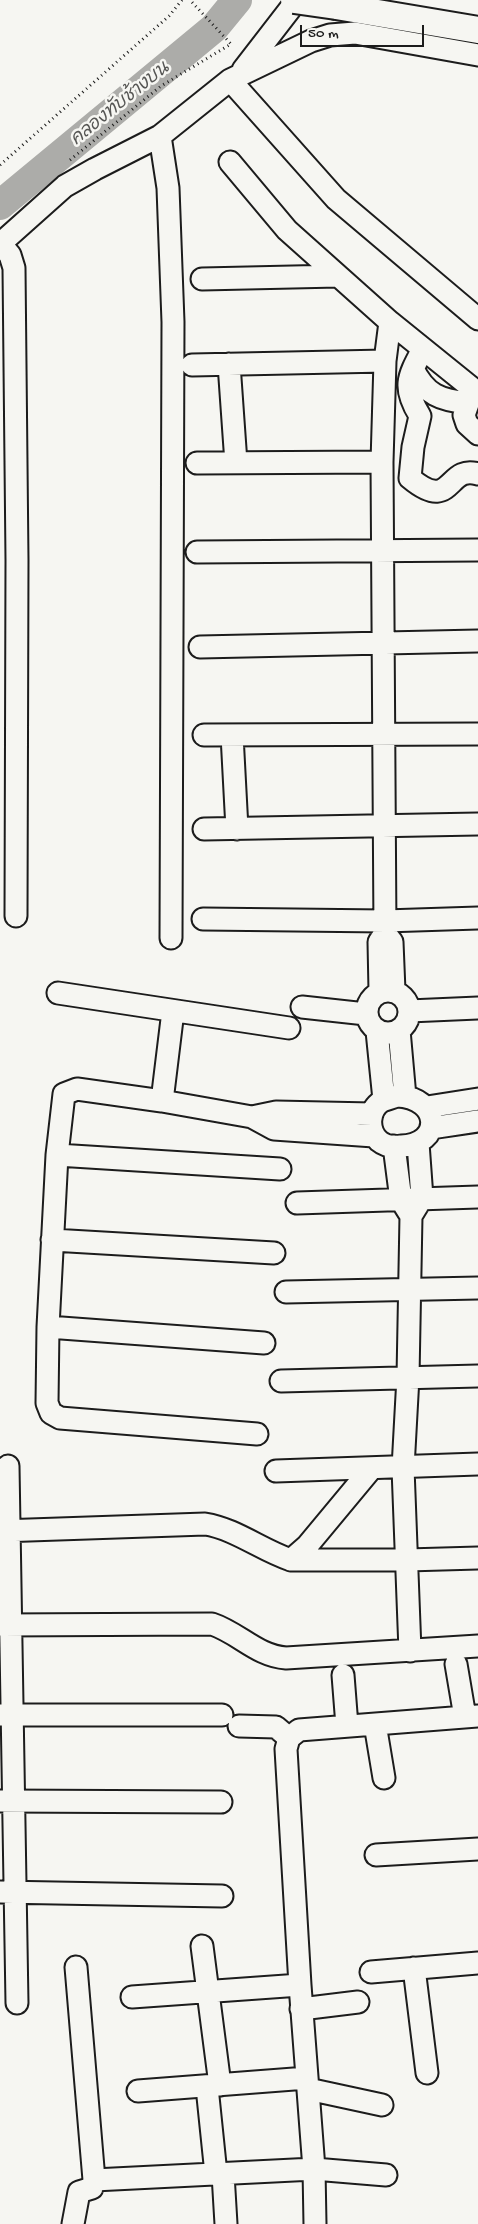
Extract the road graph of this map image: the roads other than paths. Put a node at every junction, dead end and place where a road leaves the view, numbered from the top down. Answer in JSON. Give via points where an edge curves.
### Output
{"nodes":[{"id":1,"x":296,"y":0,"type":"edge"},
{"id":2,"x":478,"y":30,"type":"edge"},
{"id":3,"x":478,"y":55,"type":"edge"},
{"id":4,"x":235,"y":77,"type":"junction"},
{"id":5,"x":160,"y":136,"type":"junction"},
{"id":6,"x":230,"y":162,"type":"dead end"},
{"id":7,"x":0,"y":244,"type":"edge"},
{"id":8,"x":338,"y":276,"type":"junction"},
{"id":9,"x":202,"y":280,"type":"dead end"},
{"id":10,"x":478,"y":319,"type":"edge"},
{"id":11,"x":390,"y":322,"type":"junction"},
{"id":12,"x":422,"y":349,"type":"junction"},
{"id":13,"x":385,"y":362,"type":"junction"},
{"id":14,"x":229,"y":364,"type":"junction"},
{"id":15,"x":192,"y":365,"type":"dead end"},
{"id":16,"x":413,"y":369,"type":"junction"},
{"id":17,"x":473,"y":395,"type":"edge"},
{"id":18,"x":383,"y":433,"type":"junction"},
{"id":19,"x":478,"y":434,"type":"edge"},
{"id":20,"x":415,"y":438,"type":"junction"},
{"id":21,"x":382,"y":462,"type":"junction"},
{"id":22,"x":197,"y":463,"type":"dead end"},
{"id":23,"x":236,"y":463,"type":"junction"},
{"id":24,"x":478,"y":474,"type":"edge"},
{"id":25,"x":478,"y":550,"type":"edge"},
{"id":26,"x":383,"y":551,"type":"junction"},
{"id":27,"x":197,"y":552,"type":"dead end"},
{"id":28,"x":8,"y":560,"type":"edge"},
{"id":29,"x":478,"y":641,"type":"edge"},
{"id":30,"x":384,"y":643,"type":"junction"},
{"id":31,"x":200,"y":647,"type":"dead end"},
{"id":32,"x":384,"y":734,"type":"junction"},
{"id":33,"x":478,"y":734,"type":"edge"},
{"id":34,"x":204,"y":735,"type":"dead end"},
{"id":35,"x":232,"y":735,"type":"junction"},
{"id":36,"x":478,"y":824,"type":"edge"},
{"id":37,"x":385,"y":826,"type":"junction"},
{"id":38,"x":237,"y":828,"type":"junction"},
{"id":39,"x":204,"y":829,"type":"dead end"},
{"id":40,"x":16,"y":916,"type":"dead end"},
{"id":41,"x":203,"y":918,"type":"dead end"},
{"id":42,"x":478,"y":918,"type":"edge"},
{"id":43,"x":385,"y":927,"type":"junction"},
{"id":44,"x":171,"y":938,"type":"dead end"},
{"id":45,"x":387,"y":991,"type":"junction"},
{"id":46,"x":58,"y":993,"type":"dead end"},
{"id":47,"x":302,"y":1007,"type":"dead end"},
{"id":48,"x":478,"y":1008,"type":"edge"},
{"id":49,"x":173,"y":1011,"type":"junction"},
{"id":50,"x":409,"y":1011,"type":"junction"},
{"id":51,"x":372,"y":1022,"type":"junction"},
{"id":52,"x":289,"y":1028,"type":"dead end"},
{"id":53,"x":399,"y":1030,"type":"junction"},
{"id":54,"x":405,"y":1096,"type":"junction"},
{"id":55,"x":478,"y":1099,"type":"edge"},
{"id":56,"x":162,"y":1101,"type":"junction"},
{"id":57,"x":378,"y":1107,"type":"junction"},
{"id":58,"x":252,"y":1118,"type":"junction"},
{"id":59,"x":478,"y":1120,"type":"edge"},
{"id":60,"x":425,"y":1126,"type":"junction"},
{"id":61,"x":374,"y":1136,"type":"junction"},
{"id":62,"x":394,"y":1146,"type":"junction"},
{"id":63,"x":57,"y":1155,"type":"junction"},
{"id":64,"x":280,"y":1169,"type":"dead end"},
{"id":65,"x":478,"y":1197,"type":"edge"},
{"id":66,"x":297,"y":1203,"type":"dead end"},
{"id":67,"x":411,"y":1205,"type":"junction"},
{"id":68,"x":52,"y":1240,"type":"junction"},
{"id":69,"x":274,"y":1253,"type":"dead end"},
{"id":70,"x":478,"y":1288,"type":"edge"},
{"id":71,"x":409,"y":1289,"type":"junction"},
{"id":72,"x":286,"y":1292,"type":"dead end"},
{"id":73,"x":48,"y":1328,"type":"junction"},
{"id":74,"x":264,"y":1343,"type":"dead end"},
{"id":75,"x":478,"y":1376,"type":"edge"},
{"id":76,"x":408,"y":1377,"type":"junction"},
{"id":77,"x":281,"y":1381,"type":"dead end"},
{"id":78,"x":257,"y":1434,"type":"dead end"},
{"id":79,"x":478,"y":1464,"type":"edge"},
{"id":80,"x":8,"y":1466,"type":"dead end"},
{"id":81,"x":403,"y":1468,"type":"junction"},
{"id":82,"x":371,"y":1469,"type":"junction"},
{"id":83,"x":276,"y":1471,"type":"dead end"},
{"id":84,"x":4,"y":1531,"type":"edge"},
{"id":85,"x":478,"y":1558,"type":"edge"},
{"id":86,"x":291,"y":1560,"type":"junction"},
{"id":87,"x":407,"y":1560,"type":"junction"},
{"id":88,"x":5,"y":1625,"type":"edge"},
{"id":89,"x":478,"y":1646,"type":"edge"},
{"id":90,"x":410,"y":1651,"type":"junction"},
{"id":91,"x":456,"y":1664,"type":"dead end"},
{"id":92,"x":343,"y":1675,"type":"dead end"},
{"id":93,"x":6,"y":1715,"type":"edge"},
{"id":94,"x":472,"y":1717,"type":"edge"},
{"id":95,"x":375,"y":1724,"type":"junction"},
{"id":96,"x":347,"y":1726,"type":"junction"},
{"id":97,"x":289,"y":1738,"type":"junction"},
{"id":98,"x":384,"y":1778,"type":"dead end"},
{"id":99,"x":7,"y":1801,"type":"edge"},
{"id":100,"x":221,"y":1802,"type":"dead end"},
{"id":101,"x":478,"y":1849,"type":"edge"},
{"id":102,"x":376,"y":1855,"type":"dead end"},
{"id":103,"x":8,"y":1892,"type":"edge"},
{"id":104,"x":222,"y":1896,"type":"dead end"},
{"id":105,"x":202,"y":1946,"type":"dead end"},
{"id":106,"x":478,"y":1963,"type":"edge"},
{"id":107,"x":76,"y":1967,"type":"dead end"},
{"id":108,"x":414,"y":1968,"type":"junction"},
{"id":109,"x":371,"y":1972,"type":"dead end"},
{"id":110,"x":300,"y":1985,"type":"junction"},
{"id":111,"x":12,"y":1991,"type":"edge"},
{"id":112,"x":209,"y":1992,"type":"junction"},
{"id":113,"x":132,"y":1997,"type":"dead end"},
{"id":114,"x":358,"y":2002,"type":"dead end"},
{"id":115,"x":301,"y":2009,"type":"junction"},
{"id":116,"x":427,"y":2073,"type":"dead end"},
{"id":117,"x":307,"y":2084,"type":"junction"},
{"id":118,"x":214,"y":2086,"type":"junction"},
{"id":119,"x":138,"y":2091,"type":"dead end"},
{"id":120,"x":382,"y":2105,"type":"dead end"},
{"id":121,"x":314,"y":2169,"type":"junction"},
{"id":122,"x":219,"y":2174,"type":"junction"},
{"id":123,"x":386,"y":2175,"type":"dead end"},
{"id":124,"x":94,"y":2180,"type":"junction"},
{"id":125,"x":73,"y":2224,"type":"edge"},
{"id":126,"x":226,"y":2224,"type":"edge"},
{"id":127,"x":315,"y":2224,"type":"edge"}],
"edges":[{"from":1,"to":2,"type":"main road","bridge":true},
{"from":1,"to":4,"type":"street"},
{"from":3,"to":4,"type":"street","via":[[355,33],[330,34]]},
{"from":4,"to":5,"type":"street"},
{"from":4,"to":10,"type":"street","via":[[336,199]]},
{"from":5,"to":7,"type":"street","via":[[64,186]]},
{"from":5,"to":44,"type":"street","via":[[168,188],[173,322]]},
{"from":6,"to":8,"type":"street","via":[[287,230]]},
{"from":7,"to":28,"type":"street","via":[[10,255],[14,268]]},
{"from":8,"to":9,"type":"street"},
{"from":8,"to":11,"type":"street"},
{"from":11,"to":12,"type":"street"},
{"from":11,"to":13,"type":"street"},
{"from":12,"to":16,"type":"street"},
{"from":12,"to":17,"type":"street"},
{"from":13,"to":14,"type":"street"},
{"from":13,"to":18,"type":"street"},
{"from":14,"to":15,"type":"street"},
{"from":14,"to":23,"type":"street"},
{"from":16,"to":17,"type":"street","via":[[432,394],[447,400]]},
{"from":16,"to":20,"type":"street","via":[[408,389],[420,416]]},
{"from":17,"to":19,"type":"street","via":[[464,415],[467,424]]},
{"from":18,"to":20,"type":"street"},
{"from":18,"to":21,"type":"street"},
{"from":20,"to":24,"type":"street","via":[[410,478],[420,487],[435,492],[450,486],[457,476],[464,473]]},
{"from":21,"to":23,"type":"street"},
{"from":21,"to":26,"type":"street"},
{"from":22,"to":23,"type":"street"},
{"from":25,"to":26,"type":"street"},
{"from":26,"to":27,"type":"street"},
{"from":26,"to":30,"type":"street"},
{"from":28,"to":40,"type":"street"},
{"from":29,"to":30,"type":"street"},
{"from":30,"to":31,"type":"street"},
{"from":30,"to":32,"type":"street"},
{"from":32,"to":33,"type":"street"},
{"from":32,"to":35,"type":"street"},
{"from":32,"to":37,"type":"street"},
{"from":34,"to":35,"type":"street"},
{"from":35,"to":38,"type":"street"},
{"from":36,"to":37,"type":"street"},
{"from":37,"to":38,"type":"street"},
{"from":37,"to":43,"type":"street"},
{"from":38,"to":39,"type":"street"},
{"from":41,"to":43,"type":"street"},
{"from":42,"to":43,"type":"street"},
{"from":43,"to":45,"type":"street","via":[[379,942]]},
{"from":45,"to":50,"type":"street","via":[[405,998]]},
{"from":45,"to":51,"type":"street","via":[[369,1000]]},
{"from":46,"to":49,"type":"street"},
{"from":47,"to":51,"type":"street"},
{"from":48,"to":50,"type":"street"},
{"from":49,"to":52,"type":"street"},
{"from":49,"to":56,"type":"street"},
{"from":50,"to":53,"type":"street"},
{"from":51,"to":53,"type":"street","via":[[385,1033]]},
{"from":51,"to":57,"type":"street"},
{"from":53,"to":54,"type":"street"},
{"from":54,"to":57,"type":"street","via":[[397,1096]]},
{"from":54,"to":60,"type":"street","via":[[421,1102]]},
{"from":55,"to":60,"type":"street"},
{"from":56,"to":58,"type":"street"},
{"from":56,"to":63,"type":"street","via":[[76,1089],[69,1091],[63,1096]]},
{"from":57,"to":58,"type":"street","via":[[276,1112]]},
{"from":57,"to":61,"type":"street","via":[[370,1125]]},
{"from":58,"to":61,"type":"street","via":[[274,1129]]},
{"from":59,"to":60,"type":"street"},
{"from":60,"to":62,"type":"street"},
{"from":60,"to":67,"type":"street"},
{"from":61,"to":62,"type":"street","via":[[382,1143]]},
{"from":62,"to":67,"type":"street"},
{"from":63,"to":64,"type":"street"},
{"from":63,"to":68,"type":"street"},
{"from":65,"to":67,"type":"street"},
{"from":66,"to":67,"type":"street"},
{"from":67,"to":71,"type":"street"},
{"from":68,"to":69,"type":"street"},
{"from":68,"to":73,"type":"street"},
{"from":70,"to":71,"type":"street"},
{"from":71,"to":72,"type":"street"},
{"from":71,"to":76,"type":"street"},
{"from":73,"to":74,"type":"street"},
{"from":73,"to":78,"type":"street","via":[[47,1403],[51,1413],[60,1418]]},
{"from":75,"to":76,"type":"street"},
{"from":76,"to":77,"type":"street"},
{"from":76,"to":81,"type":"street"},
{"from":79,"to":81,"type":"street"},
{"from":80,"to":84,"type":"street"},
{"from":81,"to":82,"type":"street"},
{"from":81,"to":87,"type":"street"},
{"from":82,"to":83,"type":"street"},
{"from":82,"to":86,"type":"street","via":[[307,1546]]},
{"from":84,"to":86,"type":"street","via":[[205,1524],[221,1527]]},
{"from":84,"to":88,"type":"street"},
{"from":85,"to":87,"type":"street"},
{"from":86,"to":87,"type":"street"},
{"from":87,"to":90,"type":"street"},
{"from":88,"to":90,"type":"street","via":[[212,1624],[234,1633],[260,1651],[279,1657]]},
{"from":88,"to":93,"type":"street"},
{"from":89,"to":90,"type":"street"},
{"from":91,"to":94,"type":"street"},
{"from":92,"to":96,"type":"street"},
{"from":93,"to":97,"type":"street","via":[[230,1720],[276,1726]]},
{"from":93,"to":99,"type":"street"},
{"from":94,"to":95,"type":"street"},
{"from":95,"to":96,"type":"street"},
{"from":95,"to":98,"type":"street"},
{"from":96,"to":97,"type":"street","via":[[298,1730]]},
{"from":97,"to":110,"type":"street","via":[[286,1749]]},
{"from":99,"to":100,"type":"street"},
{"from":99,"to":103,"type":"street"},
{"from":101,"to":102,"type":"street"},
{"from":103,"to":104,"type":"street"},
{"from":103,"to":111,"type":"street"},
{"from":105,"to":112,"type":"street"},
{"from":106,"to":108,"type":"street"},
{"from":107,"to":124,"type":"street"},
{"from":108,"to":109,"type":"street"},
{"from":108,"to":116,"type":"street"},
{"from":110,"to":112,"type":"street"},
{"from":110,"to":115,"type":"street"},
{"from":112,"to":113,"type":"street"},
{"from":112,"to":118,"type":"street"},
{"from":114,"to":115,"type":"street"},
{"from":115,"to":117,"type":"street"},
{"from":117,"to":118,"type":"street"},
{"from":117,"to":120,"type":"street"},
{"from":117,"to":121,"type":"street"},
{"from":118,"to":119,"type":"street"},
{"from":118,"to":122,"type":"street"},
{"from":121,"to":122,"type":"street"},
{"from":121,"to":123,"type":"street"},
{"from":121,"to":127,"type":"street"},
{"from":122,"to":124,"type":"street"},
{"from":122,"to":126,"type":"street"},
{"from":124,"to":125,"type":"street","via":[[92,2188],[79,2192]]}]}
